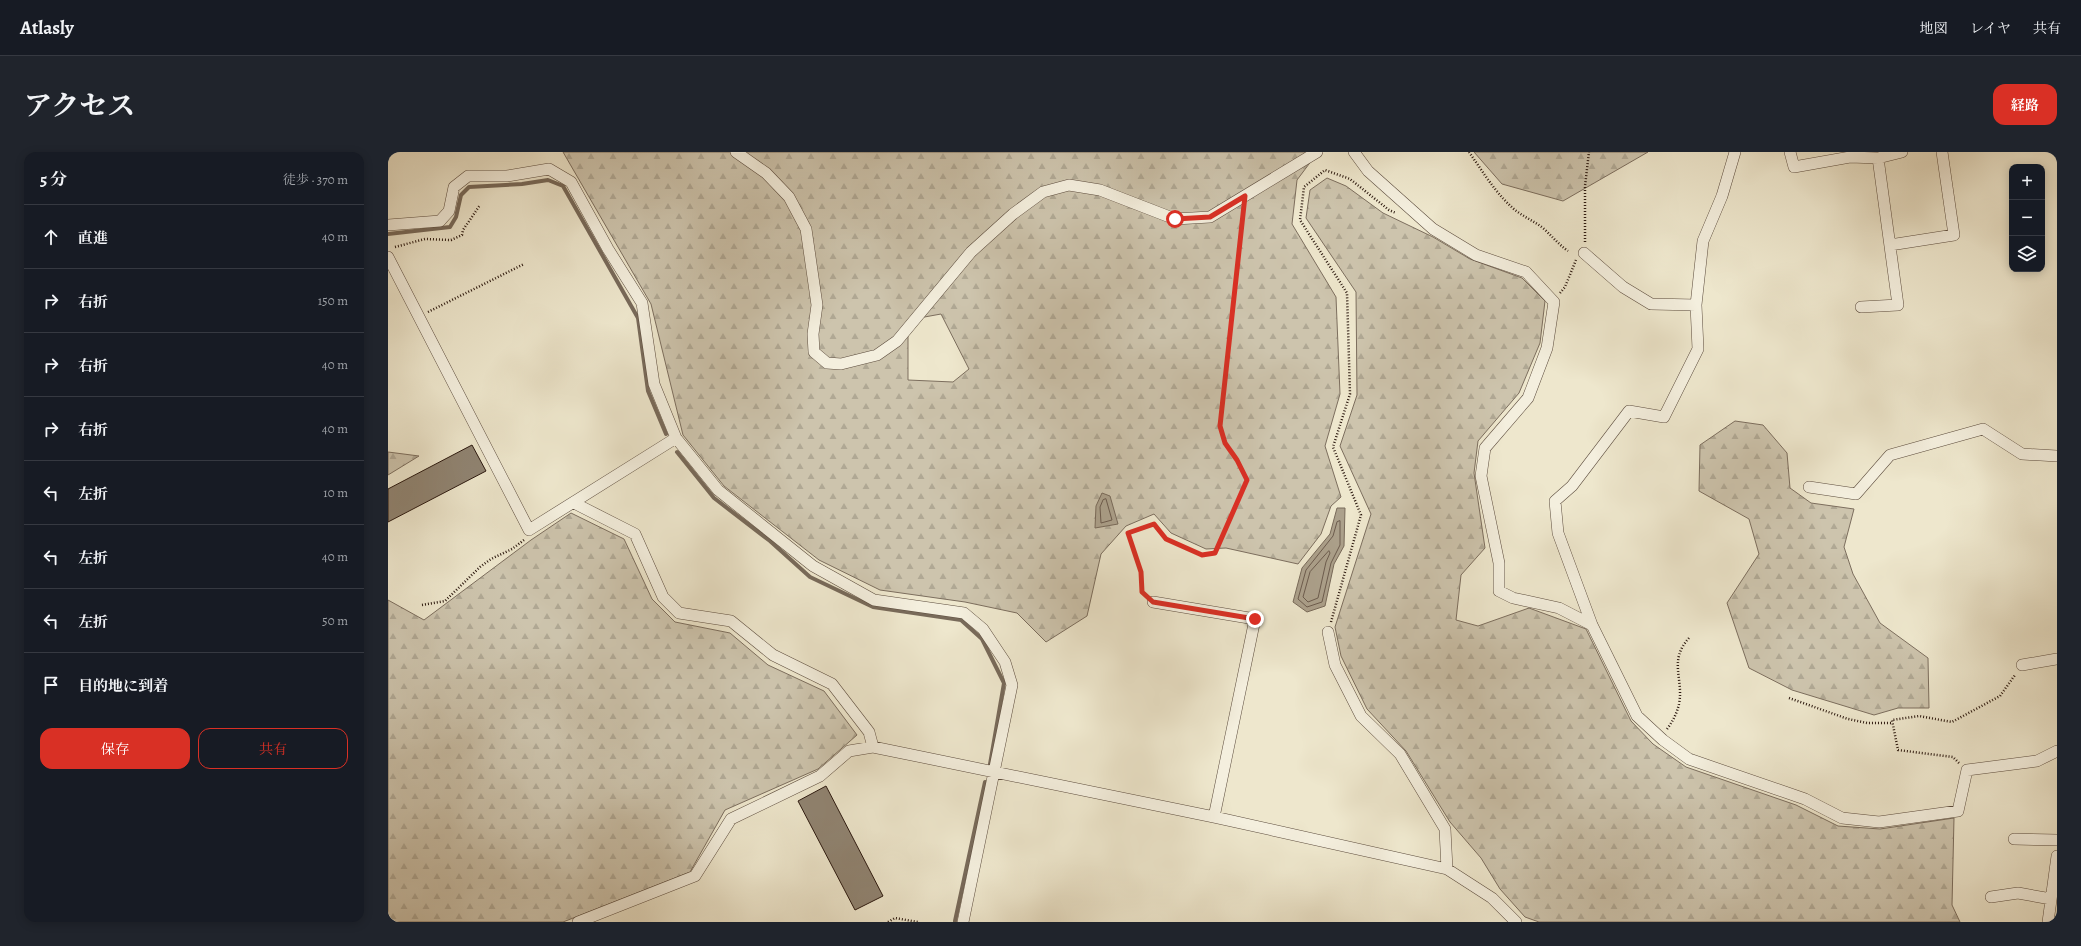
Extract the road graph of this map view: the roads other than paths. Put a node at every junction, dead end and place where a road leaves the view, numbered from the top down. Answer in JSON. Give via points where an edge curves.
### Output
{"nodes":[{"id":1,"x":736,"y":152,"type":"edge"},
{"id":2,"x":1317,"y":152,"type":"edge"},
{"id":3,"x":1354,"y":152,"type":"edge"},
{"id":4,"x":1735,"y":152,"type":"edge"},
{"id":5,"x":1790,"y":152,"type":"edge"},
{"id":6,"x":1902,"y":152,"type":"edge"},
{"id":7,"x":1942,"y":152,"type":"edge"},
{"id":8,"x":1850,"y":154,"type":"edge"},
{"id":9,"x":1878,"y":158,"type":"junction"},
{"id":10,"x":388,"y":225,"type":"edge"},
{"id":11,"x":1890,"y":245,"type":"junction"},
{"id":12,"x":1584,"y":253,"type":"road end"},
{"id":13,"x":388,"y":257,"type":"edge"},
{"id":14,"x":1696,"y":305,"type":"junction"},
{"id":15,"x":1861,"y":307,"type":"dead end"},
{"id":16,"x":676,"y":438,"type":"junction"},
{"id":17,"x":2057,"y":456,"type":"edge"},
{"id":18,"x":1809,"y":487,"type":"dead end"},
{"id":19,"x":574,"y":503,"type":"junction"},
{"id":20,"x":1153,"y":602,"type":"road end"},
{"id":21,"x":1592,"y":625,"type":"junction"},
{"id":22,"x":1328,"y":632,"type":"road end"},
{"id":23,"x":2057,"y":659,"type":"edge"},
{"id":24,"x":2022,"y":665,"type":"road end"},
{"id":25,"x":873,"y":747,"type":"junction"},
{"id":26,"x":2057,"y":751,"type":"edge"},
{"id":27,"x":994,"y":772,"type":"junction"},
{"id":28,"x":1214,"y":817,"type":"junction"},
{"id":29,"x":2014,"y":839,"type":"dead end"},
{"id":30,"x":2057,"y":840,"type":"edge"},
{"id":31,"x":2057,"y":856,"type":"edge"},
{"id":32,"x":1447,"y":869,"type":"junction"},
{"id":33,"x":1991,"y":897,"type":"dead end"},
{"id":34,"x":2051,"y":899,"type":"junction"},
{"id":35,"x":578,"y":922,"type":"edge"},
{"id":36,"x":963,"y":922,"type":"edge"},
{"id":37,"x":1516,"y":922,"type":"edge"},
{"id":38,"x":2048,"y":922,"type":"edge"}],
"edges":[{"from":1,"to":2,"type":"street","via":[[766,173],[789,198],[806,229],[817,305],[813,334],[814,352],[827,363],[842,364],[878,355],[897,341],[971,252],[1013,214],[1043,192],[1069,185],[1100,190],[1175,219],[1210,217]]},
{"from":3,"to":21,"type":"street","via":[[1368,171],[1433,230],[1476,256],[1526,272],[1554,302],[1547,348],[1528,398],[1485,448],[1481,476],[1499,563],[1499,591],[1513,598],[1559,608]]},
{"from":4,"to":14,"type":"street","via":[[1722,196],[1704,241]]},
{"from":5,"to":8,"type":"street","via":[[1794,167]]},
{"from":6,"to":9,"type":"street"},
{"from":7,"to":11,"type":"street","via":[[1954,235]]},
{"from":8,"to":9,"type":"street"},
{"from":9,"to":11,"type":"street"},
{"from":10,"to":16,"type":"street","via":[[440,220],[449,211],[454,187],[468,176],[507,176],[549,169],[571,182],[642,303],[654,384]]},
{"from":11,"to":15,"type":"street","via":[[1898,305]]},
{"from":12,"to":14,"type":"street","via":[[1623,287],[1651,304]]},
{"from":13,"to":19,"type":"street","via":[[529,530]]},
{"from":14,"to":21,"type":"street","via":[[1698,349],[1664,417],[1629,411],[1572,486],[1555,501],[1558,533]]},
{"from":16,"to":19,"type":"street"},
{"from":16,"to":27,"type":"street","via":[[718,490],[813,566],[874,600],[964,614],[983,629],[1005,662],[1012,685]]},
{"from":17,"to":18,"type":"street","via":[[2022,454],[1983,429],[1890,455],[1856,494]]},
{"from":19,"to":25,"type":"street","via":[[635,534],[663,597],[679,613],[732,621],[773,655],[832,684],[869,732]]},
{"from":20,"to":28,"type":"street","via":[[1255,619]]},
{"from":21,"to":26,"type":"street","via":[[1637,716],[1661,738],[1689,759],[1805,799],[1842,818],[1879,822],[1958,811],[1966,770],[2037,761]]},
{"from":22,"to":32,"type":"street","via":[[1335,665],[1361,716],[1400,754],[1445,828]]},
{"from":23,"to":24,"type":"street"},
{"from":25,"to":27,"type":"street"},
{"from":25,"to":35,"type":"street","via":[[849,751],[820,776],[731,819],[695,876]]},
{"from":27,"to":28,"type":"street"},
{"from":27,"to":36,"type":"street"},
{"from":28,"to":32,"type":"street"},
{"from":29,"to":30,"type":"street"},
{"from":31,"to":34,"type":"street"},
{"from":32,"to":37,"type":"street","via":[[1492,898]]},
{"from":33,"to":34,"type":"street","via":[[2018,893]]},
{"from":34,"to":38,"type":"street"}]}
